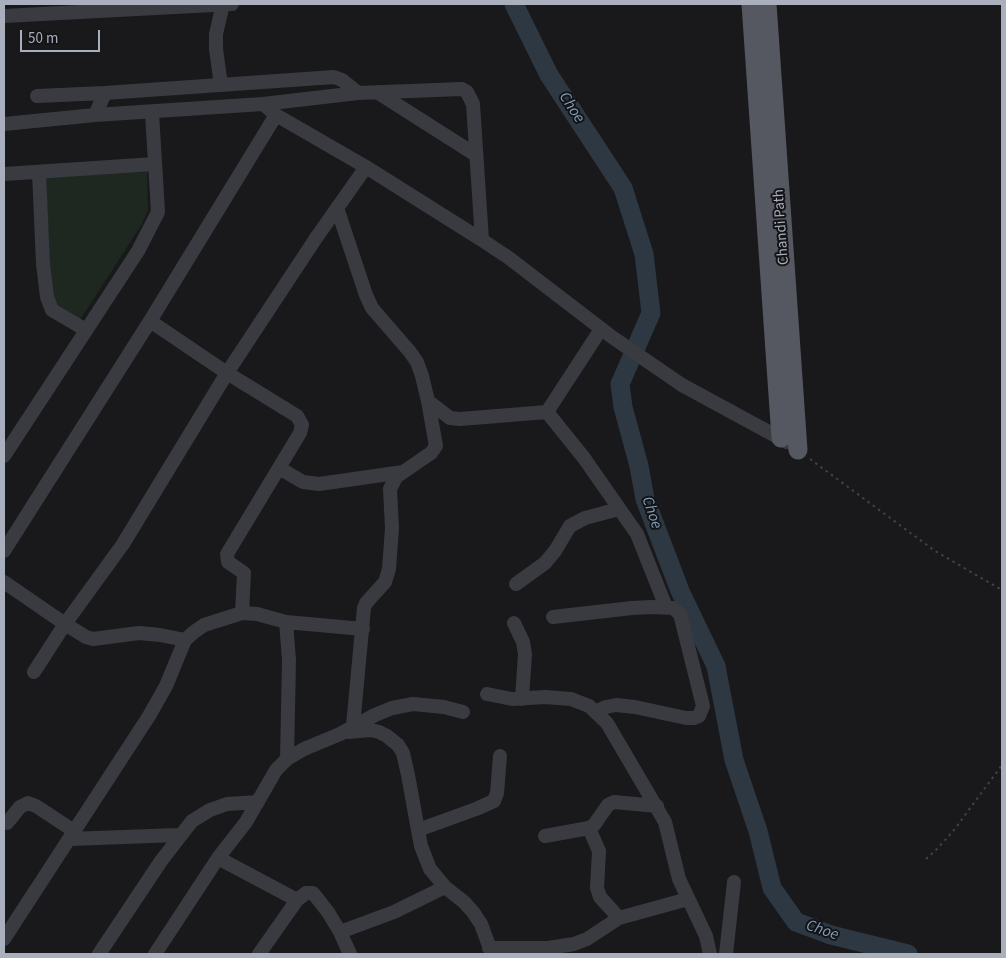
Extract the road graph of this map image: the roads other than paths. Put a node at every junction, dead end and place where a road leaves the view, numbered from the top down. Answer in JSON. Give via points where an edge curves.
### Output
{"nodes":[{"id":1,"x":223,"y":4,"type":"edge"},
{"id":2,"x":232,"y":4,"type":"edge"},
{"id":3,"x":751,"y":4,"type":"edge"},
{"id":4,"x":780,"y":4,"type":"edge"},
{"id":5,"x":767,"y":11,"type":"edge"},
{"id":6,"x":4,"y":16,"type":"edge"},
{"id":7,"x":222,"y":85,"type":"junction"},
{"id":8,"x":377,"y":92,"type":"junction"},
{"id":9,"x":105,"y":93,"type":"junction"},
{"id":10,"x":358,"y":93,"type":"junction"},
{"id":11,"x":37,"y":96,"type":"dead end"},
{"id":12,"x":263,"y":104,"type":"junction"},
{"id":13,"x":152,"y":113,"type":"junction"},
{"id":14,"x":95,"y":115,"type":"junction"},
{"id":15,"x":276,"y":116,"type":"junction"},
{"id":16,"x":4,"y":124,"type":"edge"},
{"id":17,"x":476,"y":155,"type":"junction"},
{"id":18,"x":155,"y":164,"type":"junction"},
{"id":19,"x":366,"y":167,"type":"junction"},
{"id":20,"x":39,"y":172,"type":"junction"},
{"id":21,"x":4,"y":174,"type":"edge"},
{"id":22,"x":337,"y":208,"type":"junction"},
{"id":23,"x":482,"y":240,"type":"junction"},
{"id":24,"x":150,"y":321,"type":"junction"},
{"id":25,"x":86,"y":330,"type":"junction"},
{"id":26,"x":607,"y":333,"type":"junction"},
{"id":27,"x":227,"y":373,"type":"junction"},
{"id":28,"x":428,"y":402,"type":"junction"},
{"id":29,"x":548,"y":412,"type":"junction"},
{"id":30,"x":781,"y":438,"type":"junction"},
{"id":31,"x":798,"y":450,"type":"joint"},
{"id":32,"x":4,"y":456,"type":"edge"},
{"id":33,"x":279,"y":468,"type":"junction"},
{"id":34,"x":403,"y":472,"type":"junction"},
{"id":35,"x":619,"y":509,"type":"junction"},
{"id":36,"x":4,"y":551,"type":"edge"},
{"id":37,"x":4,"y":582,"type":"edge"},
{"id":38,"x":516,"y":584,"type":"dead end"},
{"id":39,"x":666,"y":607,"type":"junction"},
{"id":40,"x":242,"y":613,"type":"junction"},
{"id":41,"x":553,"y":617,"type":"dead end"},
{"id":42,"x":286,"y":622,"type":"junction"},
{"id":43,"x":514,"y":623,"type":"dead end"},
{"id":44,"x":65,"y":624,"type":"junction"},
{"id":45,"x":363,"y":629,"type":"junction"},
{"id":46,"x":186,"y":640,"type":"junction"},
{"id":47,"x":34,"y":672,"type":"dead end"},
{"id":48,"x":487,"y":694,"type":"dead end"},
{"id":49,"x":522,"y":699,"type":"junction"},
{"id":50,"x":463,"y":712,"type":"dead end"},
{"id":51,"x":597,"y":712,"type":"junction"},
{"id":52,"x":353,"y":726,"type":"junction"},
{"id":53,"x":340,"y":734,"type":"junction"},
{"id":54,"x":500,"y":756,"type":"dead end"},
{"id":55,"x":287,"y":759,"type":"junction"},
{"id":56,"x":258,"y":802,"type":"junction"},
{"id":57,"x":657,"y":806,"type":"junction"},
{"id":58,"x":7,"y":823,"type":"dead end"},
{"id":59,"x":589,"y":828,"type":"junction"},
{"id":60,"x":418,"y":830,"type":"junction"},
{"id":61,"x":71,"y":835,"type":"junction"},
{"id":62,"x":180,"y":836,"type":"junction"},
{"id":63,"x":545,"y":836,"type":"dead end"},
{"id":64,"x":218,"y":858,"type":"junction"},
{"id":65,"x":734,"y":882,"type":"dead end"},
{"id":66,"x":445,"y":887,"type":"junction"},
{"id":67,"x":688,"y":899,"type":"junction"},
{"id":68,"x":296,"y":900,"type":"junction"},
{"id":69,"x":619,"y":918,"type":"junction"},
{"id":70,"x":340,"y":932,"type":"junction"},
{"id":71,"x":4,"y":939,"type":"edge"},
{"id":72,"x":491,"y":951,"type":"edge"},
{"id":73,"x":99,"y":954,"type":"edge"},
{"id":74,"x":155,"y":954,"type":"edge"},
{"id":75,"x":259,"y":954,"type":"edge"},
{"id":76,"x":350,"y":954,"type":"edge"},
{"id":77,"x":710,"y":954,"type":"edge"},
{"id":78,"x":726,"y":954,"type":"edge"}],
"edges":[{"from":1,"to":2,"type":"street"},
{"from":1,"to":6,"type":"street"},
{"from":1,"to":7,"type":"street","via":[[216,34]]},
{"from":3,"to":30,"type":"main road","name":"Chandi Path"},
{"from":4,"to":5,"type":"main road"},
{"from":5,"to":31,"type":"main road","name":"Chandi Path"},
{"from":7,"to":9,"type":"street"},
{"from":7,"to":10,"type":"street","via":[[334,77]]},
{"from":8,"to":10,"type":"street"},
{"from":8,"to":17,"type":"street"},
{"from":8,"to":17,"type":"street","via":[[462,89],[467,92],[473,104]]},
{"from":9,"to":11,"type":"street"},
{"from":9,"to":14,"type":"street"},
{"from":10,"to":12,"type":"street"},
{"from":12,"to":13,"type":"street"},
{"from":12,"to":15,"type":"street"},
{"from":13,"to":14,"type":"street"},
{"from":13,"to":18,"type":"street"},
{"from":14,"to":16,"type":"street"},
{"from":15,"to":19,"type":"street"},
{"from":15,"to":24,"type":"street"},
{"from":17,"to":23,"type":"street"},
{"from":18,"to":20,"type":"street"},
{"from":18,"to":25,"type":"street","via":[[158,212],[138,251]]},
{"from":19,"to":22,"type":"street"},
{"from":19,"to":23,"type":"street"},
{"from":20,"to":21,"type":"street"},
{"from":20,"to":25,"type":"street","via":[[47,297],[52,310]]},
{"from":22,"to":27,"type":"street"},
{"from":22,"to":28,"type":"street","via":[[372,308],[417,362]]},
{"from":23,"to":26,"type":"street"},
{"from":24,"to":27,"type":"street"},
{"from":24,"to":36,"type":"street"},
{"from":25,"to":32,"type":"street"},
{"from":26,"to":29,"type":"street"},
{"from":26,"to":30,"type":"street","via":[[682,385]]},
{"from":27,"to":33,"type":"street","via":[[300,420],[300,432]]},
{"from":27,"to":44,"type":"street","via":[[123,544]]},
{"from":28,"to":29,"type":"street","via":[[450,418],[460,419]]},
{"from":28,"to":34,"type":"street","via":[[436,446],[432,453]]},
{"from":29,"to":35,"type":"street"},
{"from":30,"to":31,"type":"street"},
{"from":33,"to":34,"type":"street","via":[[303,482],[314,484]]},
{"from":33,"to":40,"type":"street","via":[[227,554],[228,562],[244,574]]},
{"from":34,"to":45,"type":"street","via":[[396,477],[390,489],[392,528],[387,576],[366,603]]},
{"from":35,"to":38,"type":"street","via":[[585,518],[570,526],[545,563]]},
{"from":35,"to":39,"type":"street","via":[[637,534]]},
{"from":37,"to":44,"type":"street"},
{"from":39,"to":41,"type":"street"},
{"from":39,"to":51,"type":"street","via":[[673,608],[683,621],[703,706],[699,716],[686,718],[616,706]]},
{"from":40,"to":42,"type":"street"},
{"from":40,"to":46,"type":"street","via":[[204,625]]},
{"from":42,"to":45,"type":"street"},
{"from":42,"to":55,"type":"street","via":[[289,660]]},
{"from":43,"to":49,"type":"street","via":[[525,654]]},
{"from":44,"to":46,"type":"street","via":[[93,639],[138,633]]},
{"from":44,"to":47,"type":"street"},
{"from":45,"to":52,"type":"street"},
{"from":46,"to":61,"type":"street","via":[[157,702]]},
{"from":48,"to":49,"type":"street"},
{"from":49,"to":51,"type":"street","via":[[572,698]]},
{"from":50,"to":52,"type":"street","via":[[413,704],[392,708]]},
{"from":51,"to":57,"type":"street","via":[[608,724]]},
{"from":52,"to":53,"type":"street"},
{"from":53,"to":55,"type":"street"},
{"from":53,"to":60,"type":"street","via":[[371,730],[388,736],[398,745],[412,791]]},
{"from":54,"to":60,"type":"street","via":[[494,801]]},
{"from":55,"to":56,"type":"street","via":[[276,770]]},
{"from":56,"to":62,"type":"street","via":[[227,804],[210,810],[192,821]]},
{"from":56,"to":64,"type":"street"},
{"from":57,"to":59,"type":"street","via":[[614,802]]},
{"from":57,"to":67,"type":"street","via":[[665,822],[679,879]]},
{"from":58,"to":61,"type":"street","via":[[20,807],[28,803]]},
{"from":59,"to":63,"type":"street"},
{"from":59,"to":69,"type":"street","via":[[599,851],[600,896]]},
{"from":60,"to":66,"type":"street","via":[[430,869]]},
{"from":61,"to":62,"type":"street"},
{"from":61,"to":71,"type":"street"},
{"from":62,"to":73,"type":"street"},
{"from":64,"to":68,"type":"street"},
{"from":64,"to":74,"type":"street"},
{"from":65,"to":78,"type":"street"},
{"from":66,"to":70,"type":"street","via":[[394,912]]},
{"from":66,"to":72,"type":"street","via":[[473,912]]},
{"from":67,"to":69,"type":"street"},
{"from":67,"to":77,"type":"street","via":[[706,936]]},
{"from":68,"to":70,"type":"street","via":[[306,893],[313,893]]},
{"from":68,"to":75,"type":"street"},
{"from":69,"to":72,"type":"street","via":[[574,944]]},
{"from":70,"to":76,"type":"street"}]}
